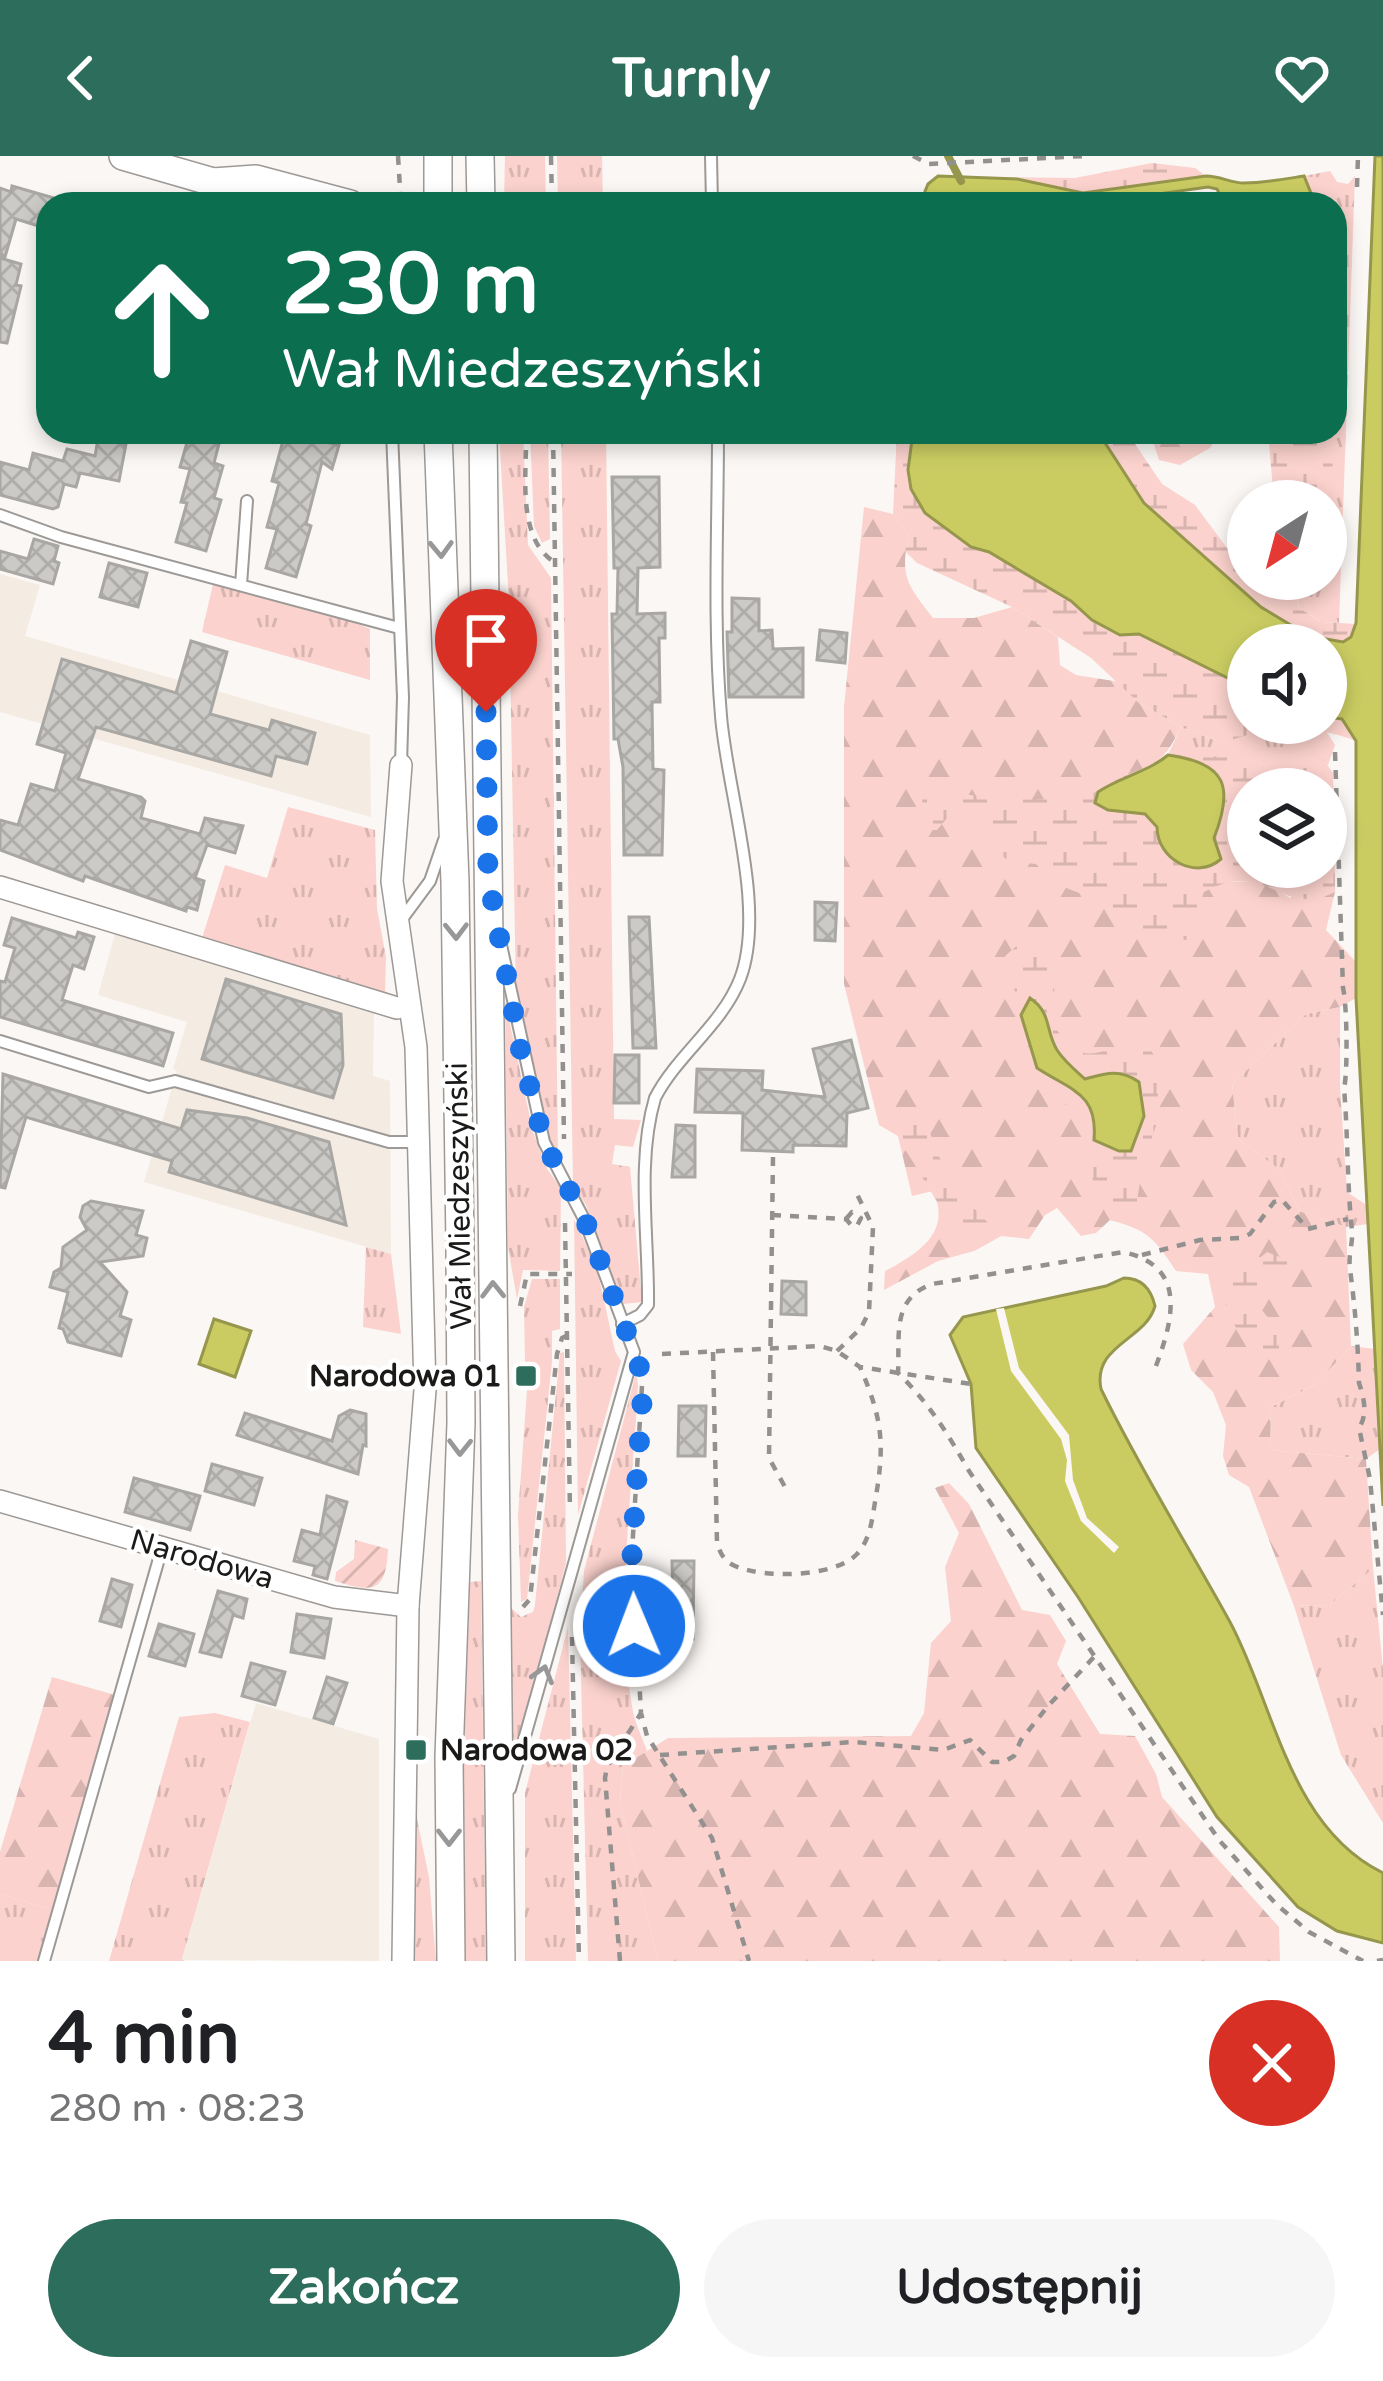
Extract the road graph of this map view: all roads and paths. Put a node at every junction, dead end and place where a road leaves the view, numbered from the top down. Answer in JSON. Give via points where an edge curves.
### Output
{"nodes":[{"id":1,"x":123,"y":156,"type":"edge"},
{"id":2,"x":398,"y":156,"type":"edge"},
{"id":3,"x":438,"y":156,"type":"edge"},
{"id":4,"x":480,"y":156,"type":"edge"},
{"id":5,"x":551,"y":156,"type":"edge"},
{"id":6,"x":711,"y":156,"type":"edge"},
{"id":7,"x":913,"y":156,"type":"edge"},
{"id":8,"x":1085,"y":156,"type":"edge"},
{"id":9,"x":1358,"y":156,"type":"edge"},
{"id":10,"x":411,"y":174,"type":"dead end"},
{"id":11,"x":401,"y":175,"type":"junction"},
{"id":12,"x":213,"y":182,"type":"junction"},
{"id":13,"x":1358,"y":187,"type":"dead end"},
{"id":14,"x":228,"y":192,"type":"edge"},
{"id":15,"x":305,"y":192,"type":"edge"},
{"id":16,"x":401,"y":192,"type":"edge"},
{"id":17,"x":438,"y":192,"type":"edge"},
{"id":18,"x":481,"y":192,"type":"edge"},
{"id":19,"x":552,"y":192,"type":"edge"},
{"id":20,"x":712,"y":192,"type":"edge"},
{"id":21,"x":392,"y":444,"type":"edge"},
{"id":22,"x":438,"y":444,"type":"edge"},
{"id":23,"x":483,"y":444,"type":"edge"},
{"id":24,"x":526,"y":444,"type":"edge"},
{"id":25,"x":553,"y":444,"type":"edge"},
{"id":26,"x":718,"y":444,"type":"edge"},
{"id":27,"x":247,"y":501,"type":"dead end"},
{"id":28,"x":0,"y":515,"type":"edge"},
{"id":29,"x":554,"y":562,"type":"junction"},
{"id":30,"x":241,"y":585,"type":"junction"},
{"id":31,"x":399,"y":628,"type":"junction"},
{"id":32,"x":1335,"y":752,"type":"dead end"},
{"id":33,"x":401,"y":765,"type":"joint"},
{"id":34,"x":452,"y":814,"type":"junction"},
{"id":35,"x":488,"y":876,"type":"junction"},
{"id":36,"x":0,"y":887,"type":"edge"},
{"id":37,"x":396,"y":928,"type":"junction"},
{"id":38,"x":398,"y":1008,"type":"dead end"},
{"id":39,"x":0,"y":1041,"type":"edge"},
{"id":40,"x":418,"y":1142,"type":"junction"},
{"id":41,"x":773,"y":1157,"type":"dead end"},
{"id":42,"x":564,"y":1181,"type":"junction"},
{"id":43,"x":854,"y":1188,"type":"dead end"},
{"id":44,"x":772,"y":1215,"type":"junction"},
{"id":45,"x":846,"y":1219,"type":"dead end"},
{"id":46,"x":1348,"y":1220,"type":"junction"},
{"id":47,"x":1140,"y":1256,"type":"junction"},
{"id":48,"x":527,"y":1274,"type":"dead end"},
{"id":49,"x":569,"y":1274,"type":"junction"},
{"id":50,"x":622,"y":1324,"type":"junction"},
{"id":51,"x":770,"y":1348,"type":"junction"},
{"id":52,"x":837,"y":1351,"type":"junction"},
{"id":53,"x":634,"y":1352,"type":"junction"},
{"id":54,"x":712,"y":1352,"type":"junction"},
{"id":55,"x":662,"y":1354,"type":"dead end"},
{"id":56,"x":1156,"y":1366,"type":"dead end"},
{"id":57,"x":860,"y":1367,"type":"junction"},
{"id":58,"x":898,"y":1373,"type":"junction"},
{"id":59,"x":971,"y":1384,"type":"dead end"},
{"id":60,"x":784,"y":1487,"type":"dead end"},
{"id":61,"x":0,"y":1501,"type":"edge"},
{"id":62,"x":570,"y":1520,"type":"dead end"},
{"id":63,"x":162,"y":1548,"type":"junction"},
{"id":64,"x":407,"y":1606,"type":"junction"},
{"id":65,"x":1383,"y":1615,"type":"edge"},
{"id":66,"x":571,"y":1626,"type":"dead end"},
{"id":67,"x":1095,"y":1656,"type":"junction"},
{"id":68,"x":641,"y":1713,"type":"junction"},
{"id":69,"x":660,"y":1755,"type":"junction"},
{"id":70,"x":499,"y":1827,"type":"junction"},
{"id":71,"x":44,"y":1961,"type":"edge"},
{"id":72,"x":403,"y":1961,"type":"edge"},
{"id":73,"x":451,"y":1961,"type":"edge"},
{"id":74,"x":501,"y":1961,"type":"edge"},
{"id":75,"x":579,"y":1961,"type":"edge"},
{"id":76,"x":620,"y":1961,"type":"edge"},
{"id":77,"x":749,"y":1961,"type":"edge"},
{"id":78,"x":1363,"y":1961,"type":"edge"}],
"edges":[{"from":1,"to":12,"type":"main road"},
{"from":2,"to":11,"type":"path"},
{"from":3,"to":17,"type":"main road"},
{"from":4,"to":18,"type":"main road"},
{"from":5,"to":19,"type":"path"},
{"from":6,"to":20,"type":"lane"},
{"from":7,"to":8,"type":"path","via":[[929,164]]},
{"from":9,"to":13,"type":"path"},
{"from":10,"to":11,"type":"path"},
{"from":11,"to":16,"type":"path"},
{"from":12,"to":14,"type":"main road"},
{"from":12,"to":15,"type":"main road","via":[[256,179]]},
{"from":21,"to":31,"type":"lane"},
{"from":22,"to":34,"type":"main road","name":"Wał Miedzeszyński","one_way":true},
{"from":23,"to":35,"type":"main road","name":"Wał Miedzeszyński"},
{"from":24,"to":29,"type":"path","via":[[530,530]]},
{"from":25,"to":29,"type":"path"},
{"from":26,"to":50,"type":"lane","via":[[721,720],[746,873],[748,943],[730,1000],[655,1098],[646,1180],[648,1305]]},
{"from":27,"to":30,"type":"lane"},
{"from":28,"to":30,"type":"lane"},
{"from":29,"to":42,"type":"path"},
{"from":30,"to":31,"type":"lane"},
{"from":31,"to":33,"type":"lane"},
{"from":32,"to":46,"type":"path"},
{"from":33,"to":37,"type":"street","name":"Wał Miedzeszyński"},
{"from":34,"to":37,"type":"lane","via":[[430,880]]},
{"from":34,"to":73,"type":"main road","name":"Wał Miedzeszyński","one_way":true,"via":[[461,1423]]},
{"from":35,"to":42,"type":"lane","via":[[527,1074],[544,1142]]},
{"from":70,"to":35,"type":"main road","name":"Wał Miedzeszyński","one_way":true},
{"from":36,"to":38,"type":"street"},
{"from":37,"to":40,"type":"street","name":"Wał Miedzeszyński","via":[[416,1047]]},
{"from":39,"to":40,"type":"lane","via":[[149,1087],[175,1081],[389,1142]]},
{"from":40,"to":64,"type":"street","name":"Wał Miedzeszyński","via":[[425,1390]]},
{"from":41,"to":44,"type":"path"},
{"from":42,"to":49,"type":"path"},
{"from":42,"to":50,"type":"lane"},
{"from":43,"to":52,"type":"path","via":[[873,1227],[868,1312]]},
{"from":44,"to":45,"type":"path"},
{"from":44,"to":51,"type":"path"},
{"from":46,"to":47,"type":"path","via":[[1308,1229],[1282,1200],[1240,1238]]},
{"from":46,"to":65,"type":"path","via":[[1360,1428]]},
{"from":47,"to":56,"type":"path","via":[[1166,1281],[1172,1300]]},
{"from":47,"to":58,"type":"path","via":[[1123,1252],[914,1291],[902,1310]]},
{"from":48,"to":49,"type":"path"},
{"from":49,"to":62,"type":"path"},
{"from":50,"to":53,"type":"lane"},
{"from":51,"to":52,"type":"path"},
{"from":51,"to":54,"type":"path"},
{"from":51,"to":60,"type":"path","via":[[769,1458]]},
{"from":52,"to":57,"type":"path"},
{"from":53,"to":68,"type":"path","via":[[643,1388],[632,1552]]},
{"from":70,"to":53,"type":"lane","one_way":true},
{"from":54,"to":55,"type":"path"},
{"from":54,"to":57,"type":"path","via":[[721,1554],[735,1566],[794,1574],[842,1566],[870,1527],[883,1435]]},
{"from":57,"to":58,"type":"path"},
{"from":58,"to":59,"type":"path"},
{"from":58,"to":67,"type":"path","via":[[933,1411]]},
{"from":61,"to":63,"type":"street","name":"Narodowa"},
{"from":63,"to":64,"type":"street","name":"Narodowa","via":[[334,1597]]},
{"from":63,"to":71,"type":"lane"},
{"from":64,"to":72,"type":"street","name":"Wał Miedzeszyński"},
{"from":66,"to":75,"type":"path"},
{"from":67,"to":69,"type":"path","via":[[1004,1762],[981,1755],[970,1740],[943,1750],[854,1742]]},
{"from":67,"to":78,"type":"path","via":[[1246,1873],[1309,1932]]},
{"from":68,"to":69,"type":"path"},
{"from":68,"to":76,"type":"path","via":[[605,1778]]},
{"from":69,"to":77,"type":"path","via":[[712,1838]]},
{"from":70,"to":74,"type":"main road","name":"Wał Miedzeszyński"}]}
